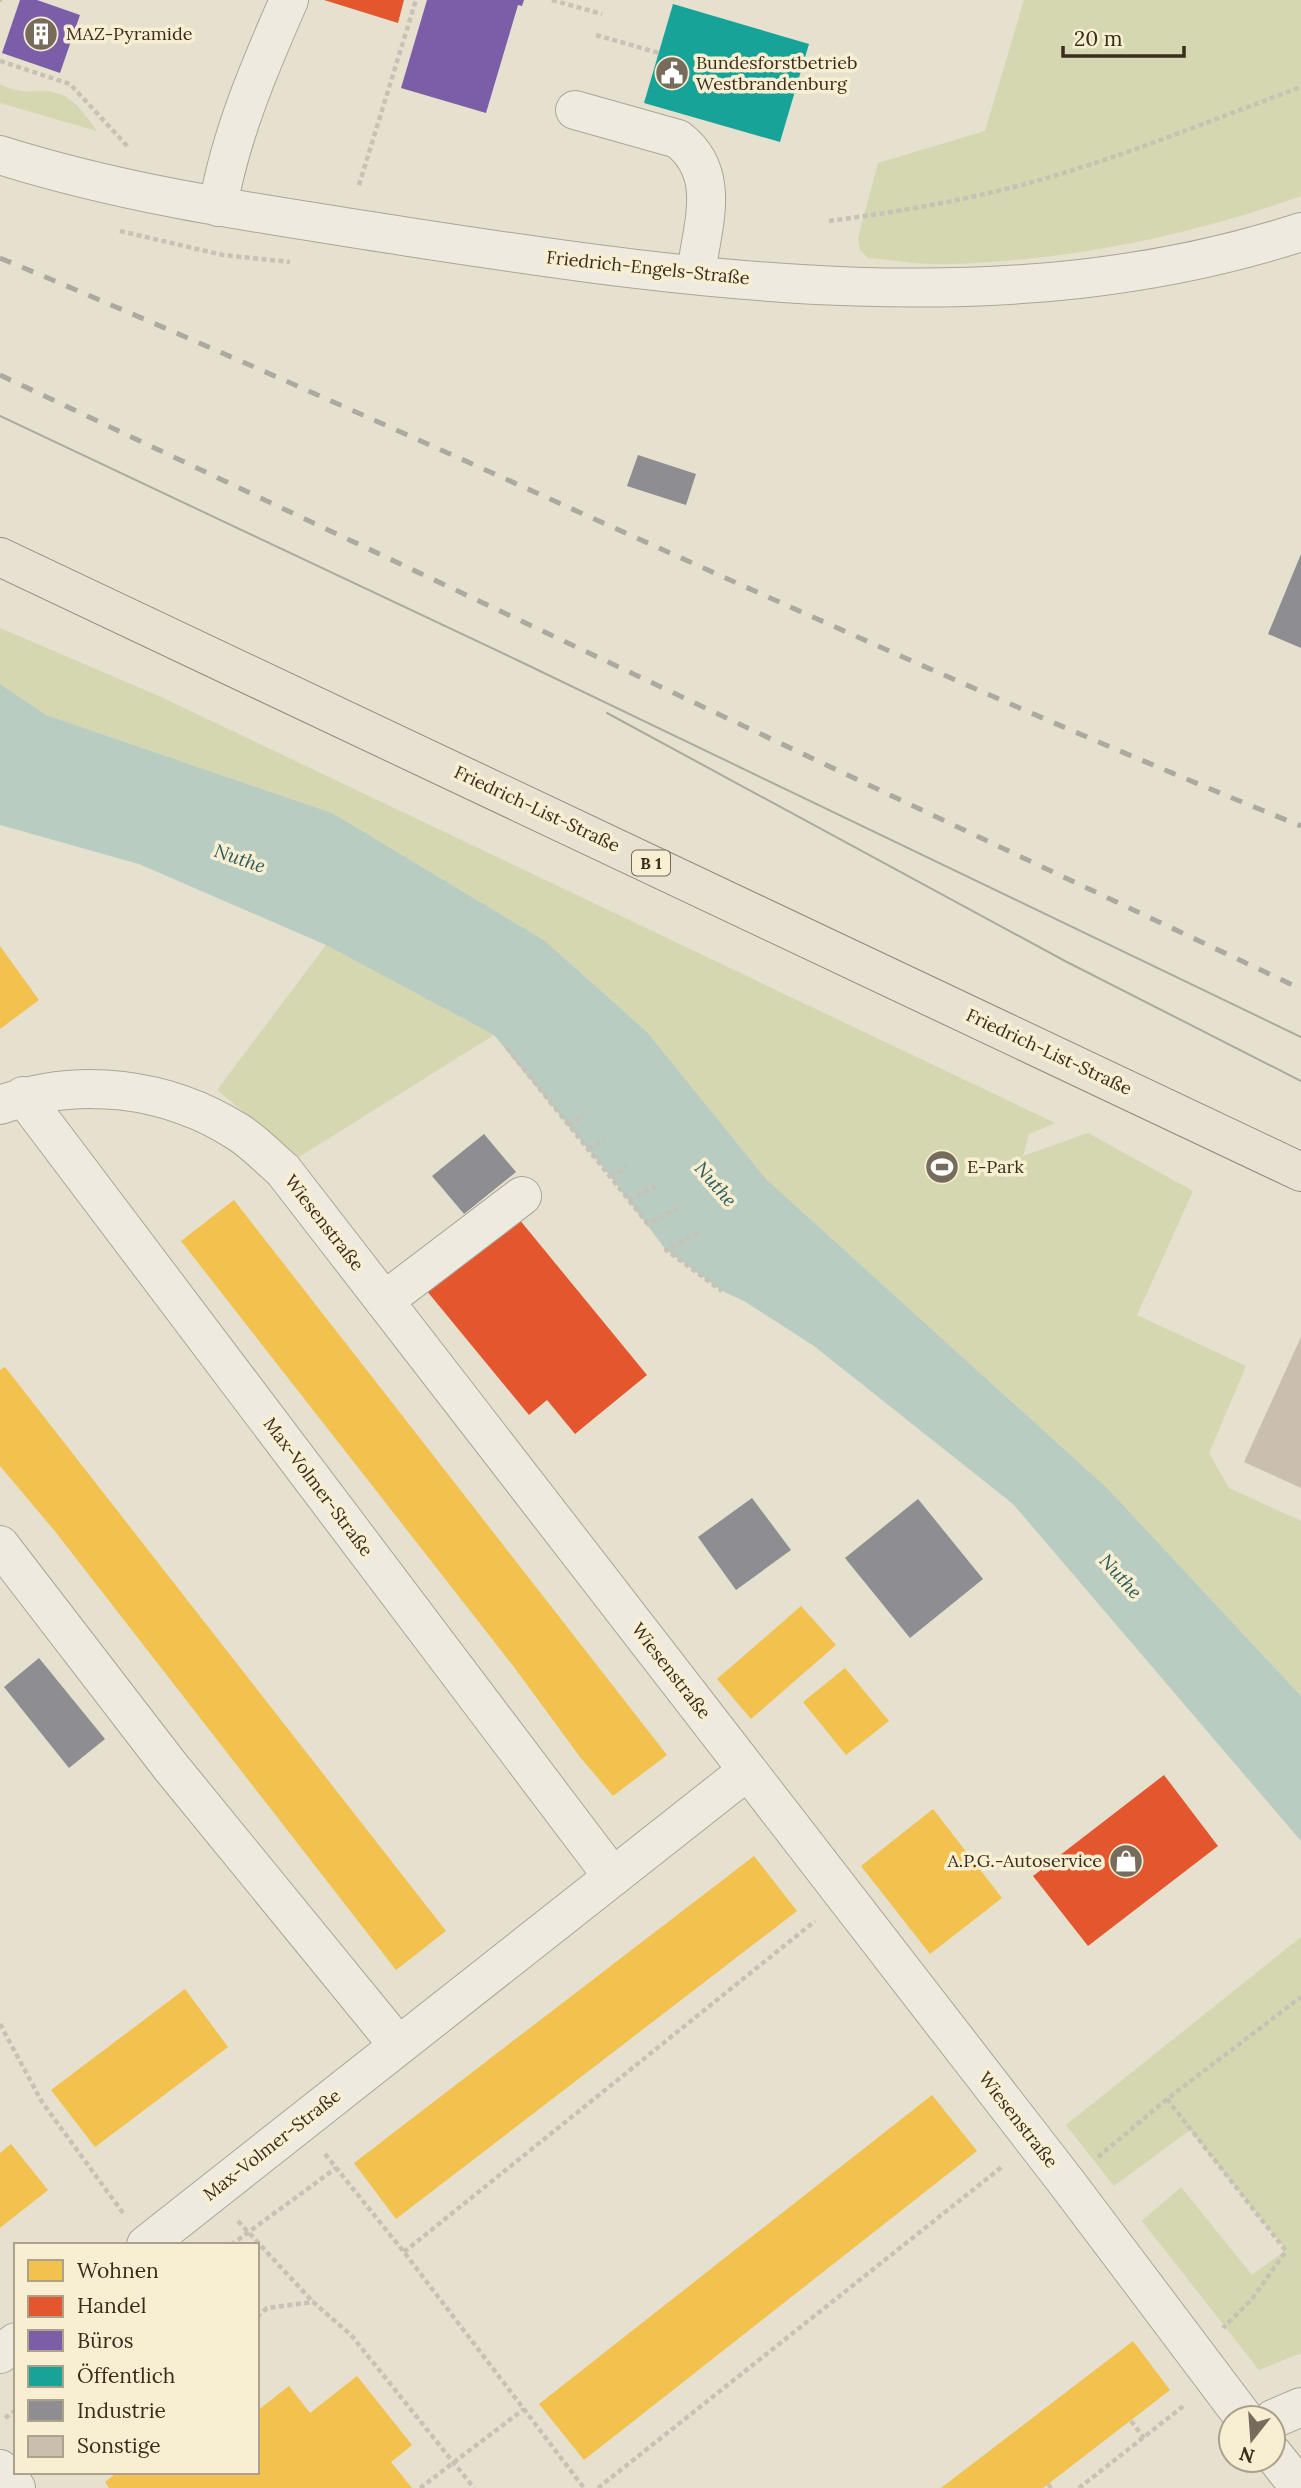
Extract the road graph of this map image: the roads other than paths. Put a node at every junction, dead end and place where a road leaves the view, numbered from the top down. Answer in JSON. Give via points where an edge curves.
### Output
{"nodes":[{"id":1,"x":289,"y":0,"type":"edge"},
{"id":2,"x":575,"y":110,"type":"dead end"},
{"id":3,"x":0,"y":155,"type":"edge"},
{"id":4,"x":218,"y":207,"type":"junction"},
{"id":5,"x":1301,"y":232,"type":"edge"},
{"id":6,"x":696,"y":274,"type":"junction"},
{"id":7,"x":0,"y":557,"type":"edge"},
{"id":8,"x":12,"y":1101,"type":"edge"},
{"id":9,"x":1301,"y":1172,"type":"edge"},
{"id":10,"x":522,"y":1196,"type":"dead end"},
{"id":11,"x":384,"y":1301,"type":"junction"},
{"id":12,"x":0,"y":1545,"type":"edge"},
{"id":13,"x":747,"y":1771,"type":"junction"},
{"id":14,"x":613,"y":1877,"type":"junction"},
{"id":15,"x":398,"y":2045,"type":"junction"},
{"id":16,"x":148,"y":2243,"type":"edge"},
{"id":17,"x":1233,"y":2404,"type":"edge"},
{"id":18,"x":0,"y":2469,"type":"edge"},
{"id":19,"x":1287,"y":2472,"type":"edge"},
{"id":20,"x":16,"y":2488,"type":"edge"},
{"id":21,"x":1300,"y":2488,"type":"edge"}],
"edges":[{"from":1,"to":4,"type":"street","via":[[261,64],[223,178]]},
{"from":2,"to":6,"type":"street","via":[[678,139],[691,150],[706,181]]},
{"from":3,"to":4,"type":"street","name":"Friedrich-Engels-Straße","via":[[127,190]]},
{"from":4,"to":6,"type":"street","name":"Friedrich-Engels-Straße","via":[[603,267]]},
{"from":5,"to":6,"type":"street","name":"Friedrich-Engels-Straße","via":[[1182,265],[1097,279],[1010,286],[923,288]]},
{"from":7,"to":9,"type":"main road","name":"Friedrich-List-Straße","number":"B 1"},
{"from":8,"to":11,"type":"street","name":"Wiesenstraße","via":[[80,1088],[131,1091],[189,1106],[239,1133],[283,1170]]},
{"from":8,"to":14,"type":"street","name":"Max-Volmer-Straße"},
{"from":10,"to":11,"type":"street"},
{"from":11,"to":13,"type":"street","name":"Wiesenstraße"},
{"from":12,"to":15,"type":"street","via":[[170,1766]]},
{"from":13,"to":14,"type":"street","name":"Max-Volmer-Straße"},
{"from":13,"to":17,"type":"street","name":"Wiesenstraße"},
{"from":14,"to":15,"type":"street","name":"Max-Volmer-Straße"},
{"from":15,"to":16,"type":"street","name":"Max-Volmer-Straße"},
{"from":18,"to":20,"type":"street"},
{"from":19,"to":21,"type":"street"}]}
